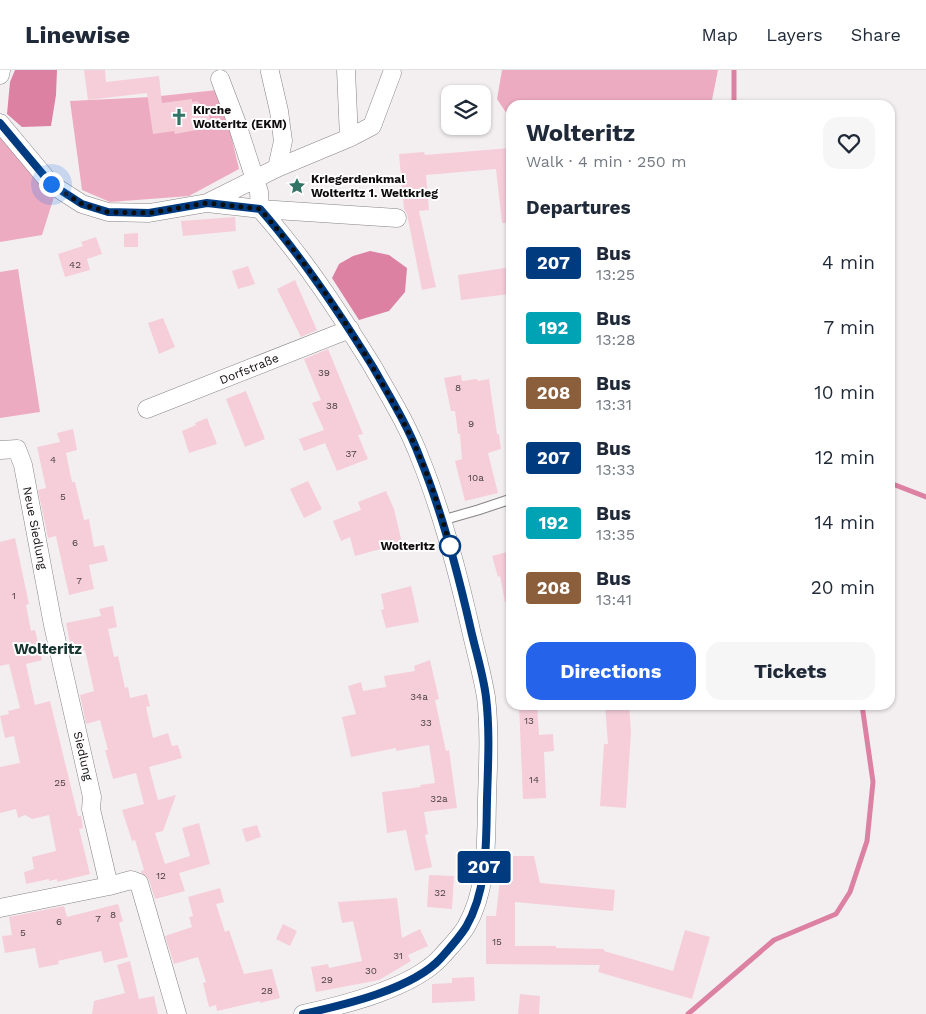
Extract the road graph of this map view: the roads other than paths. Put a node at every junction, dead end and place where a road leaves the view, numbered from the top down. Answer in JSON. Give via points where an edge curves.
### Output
{"nodes":[{"id":1,"x":1,"y":70,"type":"edge"},
{"id":2,"x":346,"y":70,"type":"edge"},
{"id":3,"x":270,"y":72,"type":"dead end"},
{"id":4,"x":392,"y":73,"type":"dead end"},
{"id":5,"x":0,"y":75,"type":"edge"},
{"id":6,"x":220,"y":78,"type":"dead end"},
{"id":7,"x":0,"y":123,"type":"edge"},
{"id":8,"x":349,"y":138,"type":"junction"},
{"id":9,"x":277,"y":168,"type":"junction"},
{"id":10,"x":254,"y":179,"type":"junction"},
{"id":11,"x":207,"y":203,"type":"junction"},
{"id":12,"x":260,"y":209,"type":"junction"},
{"id":13,"x":397,"y":218,"type":"dead end"},
{"id":14,"x":350,"y":329,"type":"junction"},
{"id":15,"x":148,"y":410,"type":"dead end"},
{"id":16,"x":0,"y":450,"type":"edge"},
{"id":17,"x":506,"y":501,"type":"edge"},
{"id":18,"x":443,"y":520,"type":"junction"},
{"id":19,"x":53,"y":625,"type":"joint"},
{"id":20,"x":109,"y":886,"type":"junction"},
{"id":21,"x":0,"y":908,"type":"edge"},
{"id":22,"x":314,"y":1013,"type":"edge"},
{"id":23,"x":177,"y":1014,"type":"edge"}],
"edges":[{"from":1,"to":5,"type":"street"},
{"from":2,"to":8,"type":"street"},
{"from":3,"to":9,"type":"street","via":[[284,141]]},
{"from":4,"to":8,"type":"street","via":[[372,126]]},
{"from":6,"to":10,"type":"street"},
{"from":7,"to":11,"type":"street","via":[[51,184],[82,204],[108,212],[149,213]]},
{"from":8,"to":9,"type":"street"},
{"from":9,"to":10,"type":"street"},
{"from":10,"to":11,"type":"street"},
{"from":10,"to":12,"type":"street"},
{"from":11,"to":12,"type":"street"},
{"from":12,"to":13,"type":"street"},
{"from":12,"to":14,"type":"street","via":[[286,239]]},
{"from":14,"to":15,"type":"street","name":"Dorfstraße"},
{"from":14,"to":18,"type":"street","via":[[396,406],[420,456]]},
{"from":16,"to":19,"type":"street","name":"Neue Siedlung","via":[[17,449],[23,465]]},
{"from":17,"to":18,"type":"lane"},
{"from":18,"to":22,"type":"street","via":[[486,696],[488,762],[482,887],[465,928],[440,960],[418,976],[384,991]]},
{"from":19,"to":20,"type":"street","name":"Siedlung"},
{"from":20,"to":21,"type":"street"},
{"from":20,"to":23,"type":"street","via":[[131,880],[140,884]]}]}
